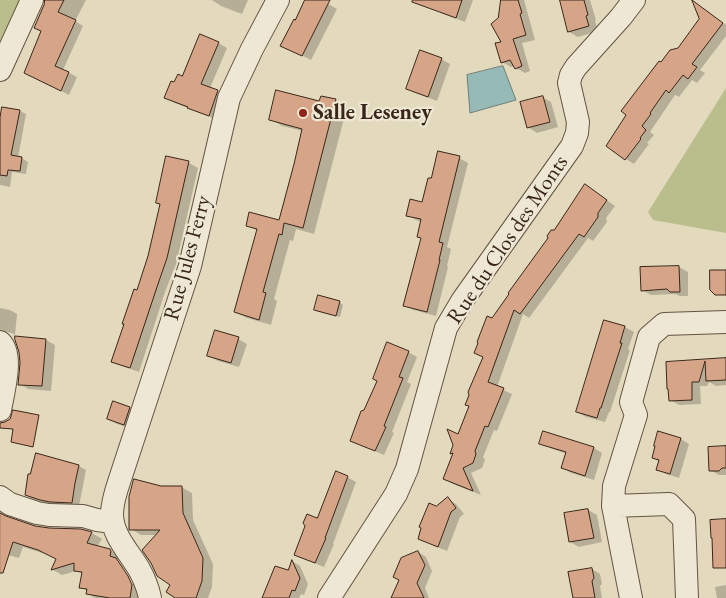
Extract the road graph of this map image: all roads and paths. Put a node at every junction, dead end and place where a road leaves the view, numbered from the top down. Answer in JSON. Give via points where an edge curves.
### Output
{"nodes":[{"id":1,"x":32,"y":0,"type":"edge"},
{"id":2,"x":278,"y":0,"type":"edge"},
{"id":3,"x":634,"y":0,"type":"edge"},
{"id":4,"x":0,"y":70,"type":"edge"},
{"id":5,"x":726,"y":322,"type":"edge"},
{"id":6,"x":0,"y":342,"type":"edge"},
{"id":7,"x":0,"y":410,"type":"edge"},
{"id":8,"x":0,"y":497,"type":"edge"},
{"id":9,"x":613,"y":506,"type":"junction"},
{"id":10,"x":113,"y":522,"type":"junction"},
{"id":11,"x":150,"y":598,"type":"edge"},
{"id":12,"x":329,"y":598,"type":"edge"},
{"id":13,"x":631,"y":598,"type":"edge"},
{"id":14,"x":687,"y":598,"type":"edge"}],
"edges":[{"from":1,"to":4,"type":"street"},
{"from":2,"to":10,"type":"street","name":"Rue Jules Ferry","via":[[229,98],[190,266],[121,476]]},
{"from":3,"to":12,"type":"street","name":"Rue du Clos des Monts","via":[[571,75],[569,83],[578,122],[572,146],[446,328],[408,469],[396,494]]},
{"from":5,"to":9,"type":"street","via":[[664,324],[650,337],[631,402],[636,415],[614,486]]},
{"from":6,"to":7,"type":"street","via":[[6,352],[7,368]]},
{"from":8,"to":10,"type":"street","via":[[10,504],[49,516],[82,516]]},
{"from":9,"to":13,"type":"street"},
{"from":9,"to":14,"type":"street","via":[[669,504],[684,519]]},
{"from":10,"to":11,"type":"street"}]}
